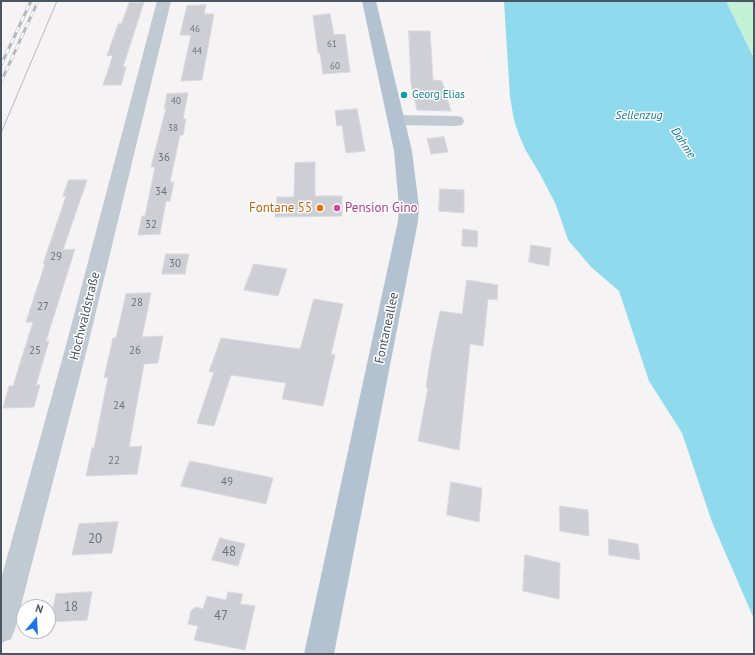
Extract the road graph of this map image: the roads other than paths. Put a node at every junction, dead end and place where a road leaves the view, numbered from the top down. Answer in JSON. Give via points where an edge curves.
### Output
{"nodes":[{"id":1,"x":164,"y":1,"type":"edge"},
{"id":2,"x":369,"y":1,"type":"edge"},
{"id":3,"x":397,"y":120,"type":"junction"},
{"id":4,"x":456,"y":121,"type":"dead end"},
{"id":5,"x":1,"y":629,"type":"edge"},
{"id":6,"x":319,"y":654,"type":"edge"}],
"edges":[{"from":1,"to":5,"type":"street","name":"Hochwaldstraße","via":[[74,358]]},
{"from":2,"to":3,"type":"main road","name":"Fontaneallee"},
{"from":3,"to":4,"type":"street"},
{"from":3,"to":6,"type":"main road","name":"Fontaneallee","via":[[406,167],[408,221]]}]}
